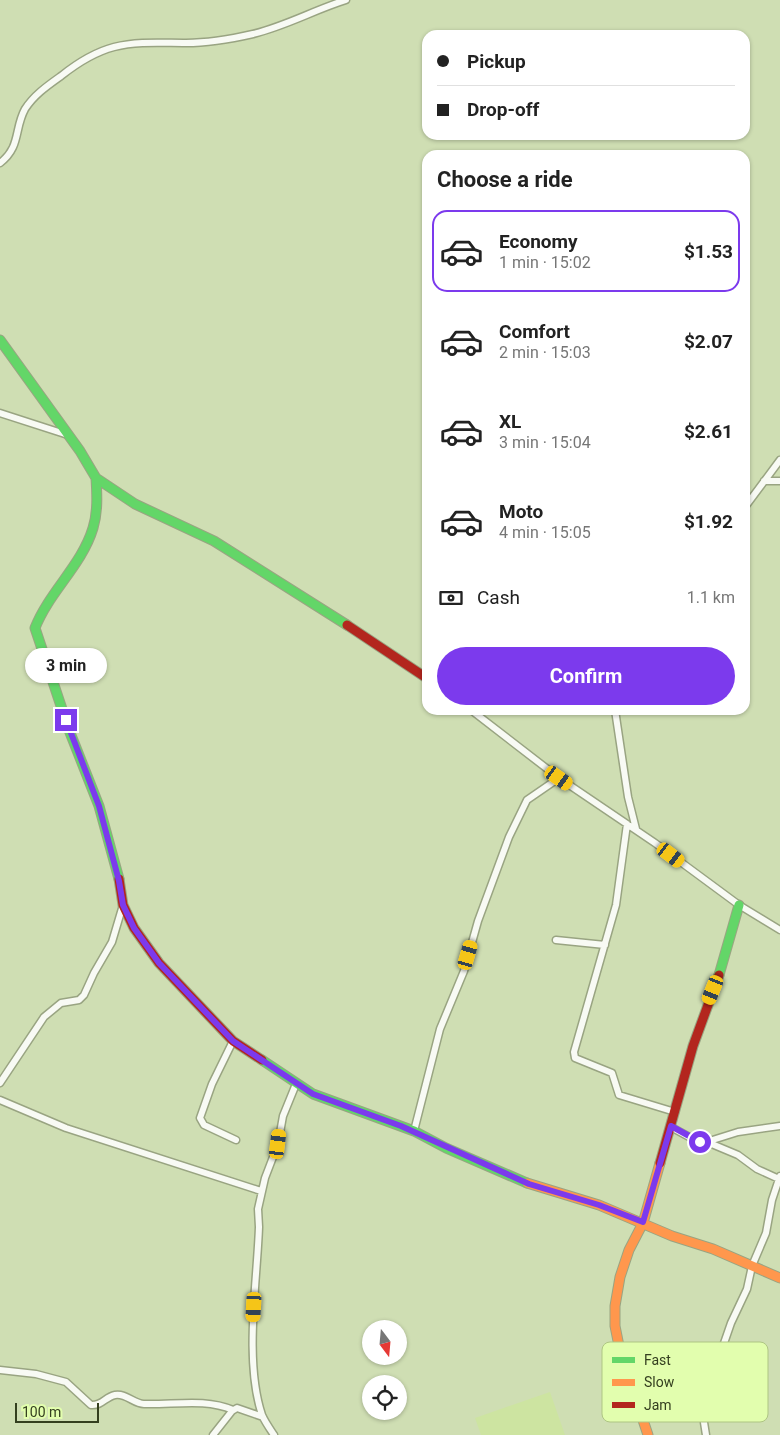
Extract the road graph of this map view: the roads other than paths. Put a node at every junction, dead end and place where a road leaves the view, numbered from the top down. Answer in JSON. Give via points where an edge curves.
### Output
{"nodes":[{"id":1,"x":346,"y":0,"type":"edge"},
{"id":2,"x":330,"y":2,"type":"edge"},
{"id":3,"x":0,"y":163,"type":"edge"},
{"id":4,"x":0,"y":340,"type":"edge"},
{"id":5,"x":0,"y":413,"type":"edge"},
{"id":6,"x":69,"y":435,"type":"junction"},
{"id":7,"x":780,"y":460,"type":"edge"},
{"id":8,"x":96,"y":478,"type":"junction"},
{"id":9,"x":764,"y":481,"type":"junction"},
{"id":10,"x":780,"y":481,"type":"edge"},
{"id":11,"x":750,"y":500,"type":"edge"},
{"id":12,"x":422,"y":675,"type":"edge"},
{"id":13,"x":477,"y":715,"type":"edge"},
{"id":14,"x":616,"y":715,"type":"edge"},
{"id":15,"x":559,"y":778,"type":"junction"},
{"id":16,"x":627,"y":824,"type":"junction"},
{"id":17,"x":636,"y":829,"type":"junction"},
{"id":18,"x":123,"y":905,"type":"junction"},
{"id":19,"x":739,"y":905,"type":"junction"},
{"id":20,"x":780,"y":930,"type":"edge"},
{"id":21,"x":556,"y":940,"type":"dead end"},
{"id":22,"x":604,"y":945,"type":"junction"},
{"id":23,"x":233,"y":1041,"type":"junction"},
{"id":24,"x":0,"y":1083,"type":"edge"},
{"id":25,"x":296,"y":1084,"type":"junction"},
{"id":26,"x":0,"y":1100,"type":"edge"},
{"id":27,"x":675,"y":1112,"type":"junction"},
{"id":28,"x":671,"y":1126,"type":"junction"},
{"id":29,"x":780,"y":1126,"type":"edge"},
{"id":30,"x":414,"y":1131,"type":"junction"},
{"id":31,"x":236,"y":1140,"type":"dead end"},
{"id":32,"x":707,"y":1142,"type":"junction"},
{"id":33,"x":780,"y":1178,"type":"edge"},
{"id":34,"x":261,"y":1191,"type":"junction"},
{"id":35,"x":643,"y":1222,"type":"junction"},
{"id":36,"x":752,"y":1266,"type":"junction"},
{"id":37,"x":780,"y":1278,"type":"edge"},
{"id":38,"x":618,"y":1342,"type":"edge"},
{"id":39,"x":724,"y":1342,"type":"edge"},
{"id":40,"x":0,"y":1370,"type":"edge"},
{"id":41,"x":233,"y":1410,"type":"junction"},
{"id":42,"x":263,"y":1417,"type":"junction"},
{"id":43,"x":644,"y":1422,"type":"edge"},
{"id":44,"x":704,"y":1422,"type":"edge"},
{"id":45,"x":213,"y":1435,"type":"edge"},
{"id":46,"x":274,"y":1435,"type":"edge"},
{"id":47,"x":648,"y":1435,"type":"edge"},
{"id":48,"x":706,"y":1435,"type":"edge"}],
"edges":[{"from":1,"to":2,"type":"street"},
{"from":2,"to":3,"type":"street","via":[[297,21],[254,34],[204,41],[133,43],[92,56],[36,95],[24,111],[14,147]]},
{"from":4,"to":6,"type":"street"},
{"from":5,"to":6,"type":"street"},
{"from":6,"to":8,"type":"street"},
{"from":7,"to":9,"type":"street"},
{"from":8,"to":12,"type":"street","via":[[135,504],[235,554]]},
{"from":8,"to":18,"type":"street","via":[[92,529],[84,547],[43,608],[35,628],[69,730],[99,806]]},
{"from":9,"to":10,"type":"street"},
{"from":9,"to":11,"type":"street"},
{"from":13,"to":15,"type":"street"},
{"from":14,"to":17,"type":"street"},
{"from":15,"to":16,"type":"street"},
{"from":15,"to":30,"type":"street","via":[[527,800],[508,836],[464,971],[440,1029]]},
{"from":16,"to":17,"type":"street"},
{"from":16,"to":22,"type":"street","via":[[616,905]]},
{"from":17,"to":19,"type":"street"},
{"from":18,"to":23,"type":"street","via":[[134,928],[159,963]]},
{"from":18,"to":24,"type":"street","via":[[112,942],[84,995],[79,1000],[61,1003],[44,1017]]},
{"from":19,"to":20,"type":"street"},
{"from":19,"to":27,"type":"street","via":[[718,979],[692,1046]]},
{"from":21,"to":22,"type":"street"},
{"from":22,"to":27,"type":"street","via":[[576,1039],[575,1058],[612,1073],[619,1095]]},
{"from":23,"to":25,"type":"street"},
{"from":23,"to":31,"type":"street","via":[[200,1118],[204,1125]]},
{"from":25,"to":30,"type":"street","via":[[313,1094]]},
{"from":25,"to":34,"type":"street"},
{"from":26,"to":34,"type":"street","via":[[66,1128]]},
{"from":27,"to":28,"type":"street"},
{"from":28,"to":32,"type":"street","via":[[696,1141]]},
{"from":28,"to":35,"type":"street"},
{"from":29,"to":32,"type":"street","via":[[738,1132]]},
{"from":30,"to":35,"type":"street","via":[[529,1184]]},
{"from":32,"to":33,"type":"street"},
{"from":33,"to":36,"type":"street","via":[[765,1237]]},
{"from":34,"to":42,"type":"street","via":[[253,1326],[257,1387]]},
{"from":35,"to":36,"type":"street"},
{"from":35,"to":38,"type":"street","via":[[622,1268],[614,1315]]},
{"from":36,"to":37,"type":"street"},
{"from":36,"to":39,"type":"street","via":[[747,1289]]},
{"from":40,"to":41,"type":"street","via":[[59,1380],[72,1386],[91,1405],[99,1405],[119,1395],[142,1404],[211,1404]]},
{"from":41,"to":42,"type":"street","via":[[241,1408]]},
{"from":41,"to":45,"type":"street"},
{"from":42,"to":46,"type":"street"},
{"from":43,"to":47,"type":"street"},
{"from":44,"to":48,"type":"street"}]}
